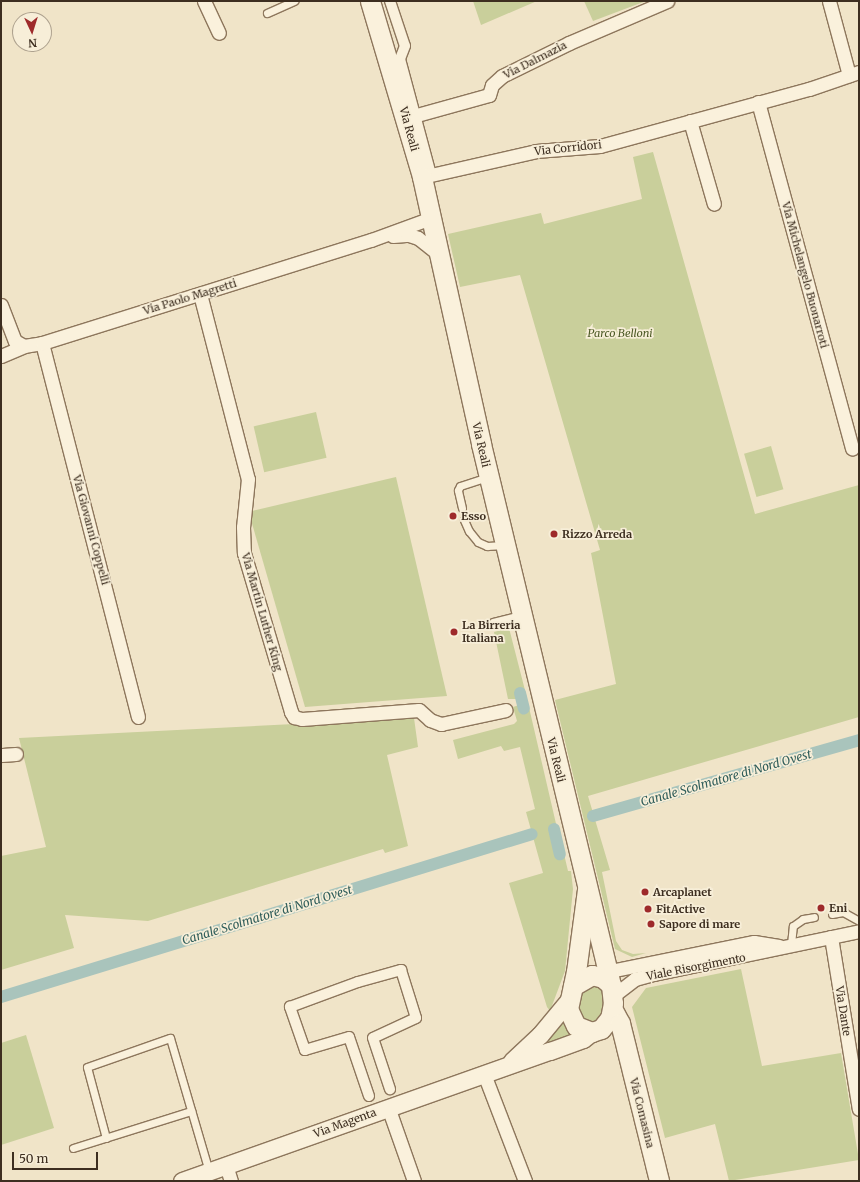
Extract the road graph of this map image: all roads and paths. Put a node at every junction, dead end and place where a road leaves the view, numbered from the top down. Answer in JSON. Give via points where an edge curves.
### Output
{"nodes":[{"id":1,"x":204,"y":1,"type":"edge"},
{"id":2,"x":294,"y":1,"type":"edge"},
{"id":3,"x":370,"y":1,"type":"edge"},
{"id":4,"x":390,"y":1,"type":"edge"},
{"id":5,"x":667,"y":1,"type":"edge"},
{"id":6,"x":829,"y":1,"type":"edge"},
{"id":7,"x":267,"y":13,"type":"dead end"},
{"id":8,"x":219,"y":32,"type":"dead end"},
{"id":9,"x":854,"y":73,"type":"edge"},
{"id":10,"x":758,"y":102,"type":"junction"},
{"id":11,"x":411,"y":116,"type":"junction"},
{"id":12,"x":690,"y":121,"type":"junction"},
{"id":13,"x":427,"y":176,"type":"junction"},
{"id":14,"x":714,"y":204,"type":"dead end"},
{"id":15,"x":431,"y":218,"type":"junction"},
{"id":16,"x":379,"y":238,"type":"junction"},
{"id":17,"x":437,"y":253,"type":"junction"},
{"id":18,"x":200,"y":294,"type":"junction"},
{"id":19,"x":1,"y":305,"type":"edge"},
{"id":20,"x":42,"y":343,"type":"junction"},
{"id":21,"x":24,"y":346,"type":"junction"},
{"id":22,"x":1,"y":356,"type":"edge"},
{"id":23,"x":852,"y":448,"type":"dead end"},
{"id":24,"x":489,"y":477,"type":"junction"},
{"id":25,"x":462,"y":508,"type":"dead end"},
{"id":26,"x":464,"y":520,"type":"dead end"},
{"id":27,"x":505,"y":545,"type":"junction"},
{"id":28,"x":521,"y":615,"type":"junction"},
{"id":29,"x":493,"y":622,"type":"dead end"},
{"id":30,"x":506,"y":710,"type":"dead end"},
{"id":31,"x":138,"y":717,"type":"dead end"},
{"id":32,"x":16,"y":754,"type":"dead end"},
{"id":33,"x":1,"y":755,"type":"edge"},
{"id":34,"x":587,"y":890,"type":"junction"},
{"id":35,"x":832,"y":914,"type":"dead end"},
{"id":36,"x":814,"y":917,"type":"dead end"},
{"id":37,"x":859,"y":921,"type":"edge"},
{"id":38,"x":859,"y":931,"type":"edge"},
{"id":39,"x":831,"y":937,"type":"junction"},
{"id":40,"x":787,"y":945,"type":"junction"},
{"id":41,"x":608,"y":981,"type":"junction"},
{"id":42,"x":570,"y":994,"type":"junction"},
{"id":43,"x":597,"y":1031,"type":"junction"},
{"id":44,"x":626,"y":1044,"type":"junction"},
{"id":45,"x":508,"y":1065,"type":"junction"},
{"id":46,"x":484,"y":1074,"type":"junction"},
{"id":47,"x":390,"y":1089,"type":"dead end"},
{"id":48,"x":369,"y":1096,"type":"dead end"},
{"id":49,"x":388,"y":1108,"type":"junction"},
{"id":50,"x":859,"y":1109,"type":"edge"},
{"id":51,"x":191,"y":1111,"type":"junction"},
{"id":52,"x":106,"y":1138,"type":"junction"},
{"id":53,"x":73,"y":1148,"type":"dead end"},
{"id":54,"x":209,"y":1171,"type":"junction"},
{"id":55,"x":229,"y":1173,"type":"edge"},
{"id":56,"x":182,"y":1181,"type":"edge"},
{"id":57,"x":414,"y":1181,"type":"edge"},
{"id":58,"x":526,"y":1181,"type":"edge"},
{"id":59,"x":659,"y":1181,"type":"edge"}],
"edges":[{"from":1,"to":8,"type":"street"},
{"from":2,"to":7,"type":"lane"},
{"from":3,"to":11,"type":"main road","name":"Via Reali"},
{"from":4,"to":11,"type":"street","via":[[404,46],[400,59]]},
{"from":5,"to":11,"type":"street","name":"Via Dalmazia","via":[[569,43],[502,76],[492,85],[489,95]]},
{"from":6,"to":9,"type":"street"},
{"from":9,"to":10,"type":"street","name":"Via Corridori","via":[[809,89]]},
{"from":10,"to":12,"type":"street","name":"Via Corridori"},
{"from":10,"to":23,"type":"street","name":"Via Michelangelo Buonarroti"},
{"from":11,"to":13,"type":"main road","name":"Via Reali"},
{"from":12,"to":13,"type":"street","name":"Via Corridori","via":[[600,146],[536,151]]},
{"from":12,"to":14,"type":"street"},
{"from":13,"to":15,"type":"main road","name":"Via Reali"},
{"from":15,"to":16,"type":"street","name":"Via Paolo Magretti"},
{"from":15,"to":17,"type":"main road","name":"Via Reali"},
{"from":16,"to":17,"type":"street","name":"Via Paolo Magretti","via":[[409,235],[428,244]]},
{"from":16,"to":18,"type":"street","name":"Via Paolo Magretti"},
{"from":17,"to":24,"type":"main road","name":"Via Reali"},
{"from":18,"to":20,"type":"street","name":"Via Paolo Magretti"},
{"from":18,"to":30,"type":"street","name":"Via Martin Luther King","via":[[248,479],[243,527],[244,553],[294,717],[302,719],[419,710],[430,720],[441,724]]},
{"from":19,"to":21,"type":"street","via":[[15,341]]},
{"from":20,"to":21,"type":"street","name":"Via Paolo Magretti"},
{"from":20,"to":31,"type":"street","name":"Via Giovanni Coppelli"},
{"from":21,"to":22,"type":"street","name":"Via Paolo Magretti"},
{"from":24,"to":25,"type":"lane","via":[[460,486],[458,495]]},
{"from":24,"to":27,"type":"main road","name":"Via Reali"},
{"from":26,"to":27,"type":"lane","via":[[466,527],[478,542],[494,547]]},
{"from":27,"to":28,"type":"main road","name":"Via Reali"},
{"from":28,"to":29,"type":"lane"},
{"from":28,"to":34,"type":"main road","name":"Via Reali"},
{"from":32,"to":33,"type":"street"},
{"from":34,"to":41,"type":"main road","name":"Via Reali"},
{"from":34,"to":42,"type":"main road","name":"Via Reali"},
{"from":35,"to":37,"type":"lane","via":[[843,912]]},
{"from":36,"to":40,"type":"lane","via":[[803,919],[793,926]]},
{"from":38,"to":39,"type":"street","name":"Viale Risorgimento"},
{"from":39,"to":40,"type":"street","name":"Viale Risorgimento"},
{"from":39,"to":50,"type":"street","name":"Via Dante"},
{"from":40,"to":41,"type":"street","name":"Viale Risorgimento","via":[[757,954],[635,979]]},
{"from":40,"to":41,"type":"street","name":"Viale Risorgimento","via":[[754,942]]},
{"from":41,"to":42,"type":"main road"},
{"from":41,"to":43,"type":"main road"},
{"from":41,"to":44,"type":"main road","name":"Via Reali"},
{"from":42,"to":43,"type":"main road","name":"Via Reali","via":[[572,1021],[581,1029]]},
{"from":42,"to":45,"type":"street","name":"Via Magenta","via":[[540,1035]]},
{"from":43,"to":44,"type":"main road"},
{"from":43,"to":45,"type":"street","name":"Via Magenta","via":[[583,1039]]},
{"from":44,"to":59,"type":"main road","name":"Via Comasina"},
{"from":45,"to":46,"type":"street","name":"Via Magenta"},
{"from":46,"to":49,"type":"street","name":"Via Magenta"},
{"from":46,"to":58,"type":"street"},
{"from":47,"to":48,"type":"street","via":[[373,1038],[416,1018],[401,970],[358,982],[290,1007],[305,1050],[349,1037]]},
{"from":49,"to":55,"type":"street","name":"Via Magenta"},
{"from":49,"to":57,"type":"street"},
{"from":51,"to":52,"type":"lane"},
{"from":51,"to":52,"type":"lane","via":[[170,1038],[87,1067]]},
{"from":51,"to":54,"type":"lane"},
{"from":52,"to":53,"type":"lane"},
{"from":54,"to":55,"type":"street","name":"Via Magenta"},
{"from":54,"to":56,"type":"street","name":"Via Magenta"}]}
